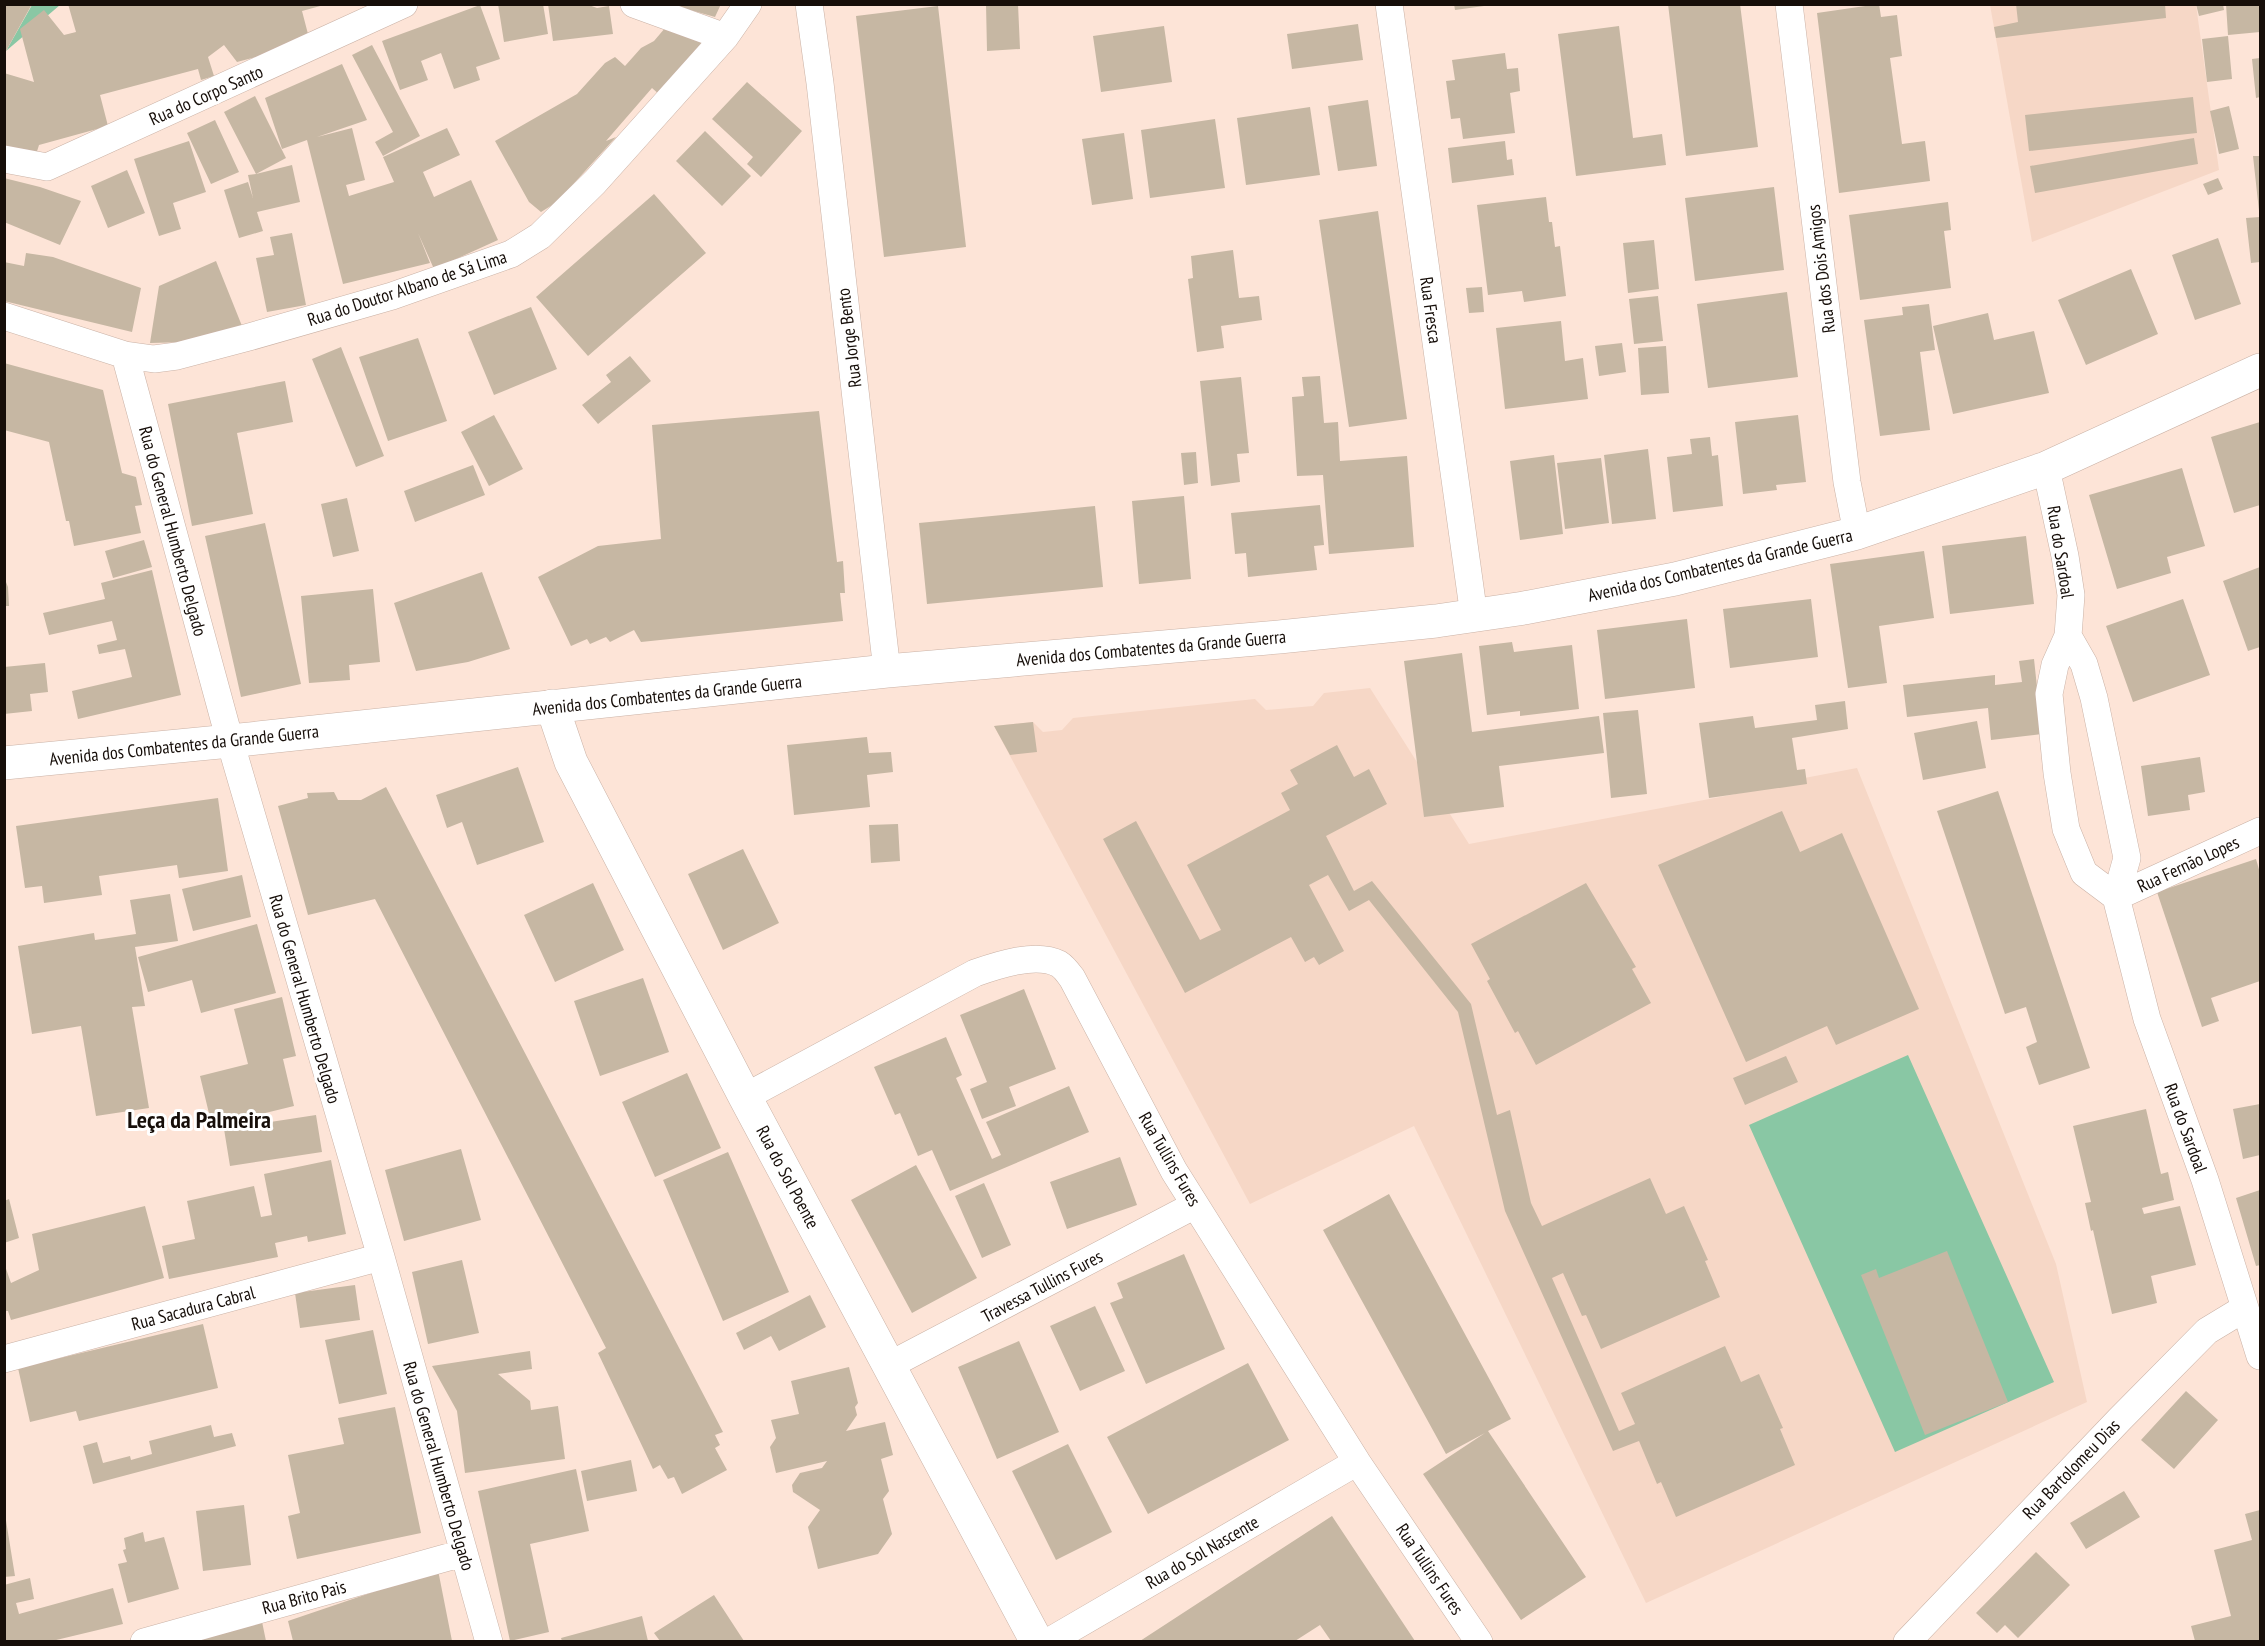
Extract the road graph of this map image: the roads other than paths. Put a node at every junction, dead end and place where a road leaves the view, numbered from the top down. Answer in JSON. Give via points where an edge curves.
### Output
{"nodes":[{"id":1,"x":404,"y":4,"type":"edge"},
{"id":2,"x":634,"y":4,"type":"edge"},
{"id":3,"x":748,"y":4,"type":"edge"},
{"id":4,"x":809,"y":4,"type":"edge"},
{"id":5,"x":1389,"y":4,"type":"edge"},
{"id":6,"x":1789,"y":4,"type":"edge"},
{"id":7,"x":725,"y":38,"type":"junction"},
{"id":8,"x":4,"y":159,"type":"edge"},
{"id":9,"x":4,"y":316,"type":"edge"},
{"id":10,"x":125,"y":355,"type":"junction"},
{"id":11,"x":2260,"y":370,"type":"edge"},
{"id":12,"x":2046,"y":468,"type":"junction"},
{"id":13,"x":1857,"y":533,"type":"junction"},
{"id":14,"x":1474,"y":616,"type":"junction"},
{"id":15,"x":2068,"y":636,"type":"junction"},
{"id":16,"x":887,"y":671,"type":"junction"},
{"id":17,"x":552,"y":706,"type":"junction"},
{"id":18,"x":230,"y":741,"type":"junction"},
{"id":19,"x":4,"y":763,"type":"edge"},
{"id":20,"x":2260,"y":831,"type":"edge"},
{"id":21,"x":2116,"y":897,"type":"junction"},
{"id":22,"x":745,"y":1097,"type":"junction"},
{"id":23,"x":1196,"y":1205,"type":"junction"},
{"id":24,"x":381,"y":1257,"type":"junction"},
{"id":25,"x":2245,"y":1308,"type":"junction"},
{"id":26,"x":2260,"y":1356,"type":"edge"},
{"id":27,"x":4,"y":1359,"type":"edge"},
{"id":28,"x":888,"y":1366,"type":"junction"},
{"id":29,"x":1357,"y":1462,"type":"junction"},
{"id":30,"x":464,"y":1553,"type":"junction"},
{"id":31,"x":1916,"y":1638,"type":"edge"},
{"id":32,"x":144,"y":1641,"type":"edge"},
{"id":33,"x":489,"y":1641,"type":"edge"},
{"id":34,"x":1037,"y":1641,"type":"edge"},
{"id":35,"x":1048,"y":1641,"type":"edge"},
{"id":36,"x":1479,"y":1641,"type":"edge"}],
"edges":[{"from":1,"to":8,"type":"street","name":"Rua do Corpo Santo","via":[[47,167]]},
{"from":2,"to":7,"type":"street"},
{"from":3,"to":7,"type":"street","name":"Rua do Doutor Albano de Sá Lima"},
{"from":4,"to":16,"type":"street","name":"Rua Jorge Bento"},
{"from":5,"to":14,"type":"street","name":"Rua Fresca"},
{"from":6,"to":13,"type":"street","name":"Rua dos Dois Amigos","via":[[1847,482]]},
{"from":7,"to":10,"type":"street","name":"Rua do Doutor Albano de Sá Lima","via":[[595,182],[540,236],[511,254],[392,296],[187,354],[154,359]]},
{"from":9,"to":10,"type":"street","name":"Rua do Doutor Albano de Sá Lima"},
{"from":10,"to":18,"type":"street","name":"Rua do General Humberto Delgado"},
{"from":11,"to":12,"type":"main road","name":"Avenida dos Combatentes da Grande Guerra"},
{"from":12,"to":13,"type":"main road","name":"Avenida dos Combatentes da Grande Guerra"},
{"from":12,"to":15,"type":"street","name":"Rua do Sardoal","via":[[2071,595]]},
{"from":13,"to":14,"type":"main road","name":"Avenida dos Combatentes da Grande Guerra","via":[[1675,579]]},
{"from":14,"to":16,"type":"main road","name":"Avenida dos Combatentes da Grande Guerra"},
{"from":15,"to":21,"type":"street","via":[[2084,664],[2094,698],[2127,858]]},
{"from":15,"to":21,"type":"street","name":"Rua do Sardoal","via":[[2055,665],[2049,694],[2067,829],[2084,873]]},
{"from":16,"to":17,"type":"main road","name":"Avenida dos Combatentes da Grande Guerra"},
{"from":17,"to":18,"type":"main road","name":"Avenida dos Combatentes da Grande Guerra"},
{"from":17,"to":22,"type":"main road","name":"Rua do Sol Poente","via":[[571,762]]},
{"from":18,"to":19,"type":"main road","name":"Avenida dos Combatentes da Grande Guerra"},
{"from":18,"to":24,"type":"street","name":"Rua do General Humberto Delgado"},
{"from":20,"to":21,"type":"street","name":"Rua Fernão Lopes"},
{"from":21,"to":25,"type":"street","name":"Rua do Sardoal","via":[[2147,1019],[2205,1180]]},
{"from":22,"to":23,"type":"street","name":"Rua Tullins Fures","via":[[975,973],[1011,961],[1060,964],[1072,978],[1174,1171]]},
{"from":22,"to":28,"type":"main road","name":"Rua do Sol Poente"},
{"from":23,"to":28,"type":"street","name":"Travessa Tullins Fures"},
{"from":23,"to":29,"type":"street","name":"Rua Tullins Fures"},
{"from":24,"to":27,"type":"street","name":"Rua Sacadura Cabral"},
{"from":24,"to":30,"type":"street","name":"Rua do General Humberto Delgado"},
{"from":25,"to":26,"type":"street","name":"Rua do Sardoal"},
{"from":25,"to":31,"type":"street","name":"Rua Bartolomeu Dias","via":[[2207,1331]]},
{"from":28,"to":34,"type":"main road","name":"Rua do Sol Poente"},
{"from":29,"to":35,"type":"street","name":"Rua do Sol Nascente"},
{"from":29,"to":36,"type":"street","name":"Rua Tullins Fures"},
{"from":30,"to":32,"type":"street","name":"Rua Brito Pais"},
{"from":30,"to":33,"type":"street","name":"Rua do General Humberto Delgado"}]}
